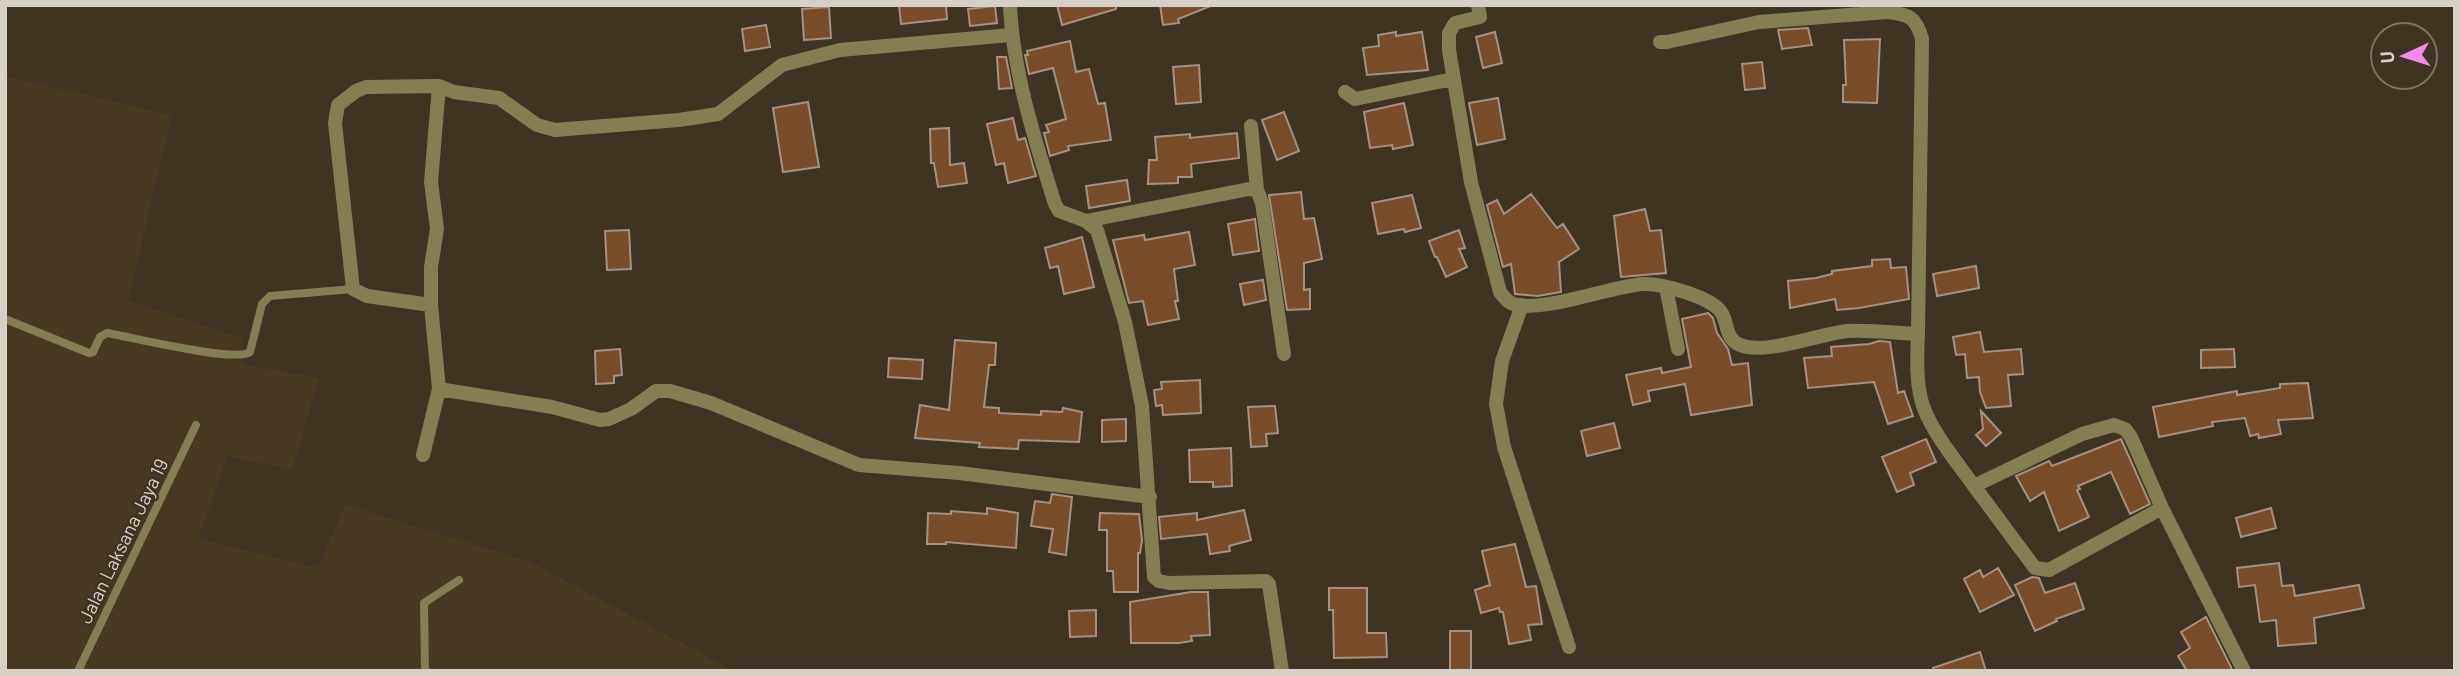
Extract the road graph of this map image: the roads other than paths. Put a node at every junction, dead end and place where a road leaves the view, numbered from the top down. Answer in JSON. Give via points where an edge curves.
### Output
{"nodes":[{"id":1,"x":1010,"y":5,"type":"edge"},
{"id":2,"x":1478,"y":5,"type":"edge"},
{"id":3,"x":1011,"y":36,"type":"junction"},
{"id":4,"x":1660,"y":42,"type":"dead end"},
{"id":5,"x":1453,"y":79,"type":"junction"},
{"id":6,"x":439,"y":86,"type":"junction"},
{"id":7,"x":1345,"y":92,"type":"dead end"},
{"id":8,"x":1251,"y":126,"type":"dead end"},
{"id":9,"x":1257,"y":190,"type":"junction"},
{"id":10,"x":1086,"y":221,"type":"junction"},
{"id":11,"x":1666,"y":287,"type":"junction"},
{"id":12,"x":353,"y":289,"type":"junction"},
{"id":13,"x":431,"y":305,"type":"junction"},
{"id":14,"x":1522,"y":306,"type":"junction"},
{"id":15,"x":5,"y":319,"type":"edge"},
{"id":16,"x":1918,"y":334,"type":"junction"},
{"id":17,"x":1678,"y":349,"type":"dead end"},
{"id":18,"x":1284,"y":354,"type":"dead end"},
{"id":19,"x":439,"y":389,"type":"junction"},
{"id":20,"x":195,"y":425,"type":"dead end"},
{"id":21,"x":423,"y":455,"type":"dead end"},
{"id":22,"x":1974,"y":486,"type":"junction"},
{"id":23,"x":1150,"y":497,"type":"junction"},
{"id":24,"x":2162,"y":508,"type":"junction"},
{"id":25,"x":459,"y":580,"type":"dead end"},
{"id":26,"x":1569,"y":648,"type":"dead end"},
{"id":27,"x":78,"y":671,"type":"edge"},
{"id":28,"x":425,"y":671,"type":"edge"},
{"id":29,"x":1282,"y":671,"type":"edge"},
{"id":30,"x":2244,"y":671,"type":"edge"}],
"edges":[{"from":1,"to":3,"type":"street"},
{"from":2,"to":5,"type":"street","via":[[1480,17],[1455,23],[1449,33]]},
{"from":3,"to":6,"type":"street","via":[[806,57],[782,65],[718,114],[679,120],[555,130],[537,125],[499,98]]},
{"from":3,"to":10,"type":"street","via":[[1055,204],[1059,211]]},
{"from":4,"to":16,"type":"street","via":[[1759,22],[1887,12],[1903,13],[1917,23],[1922,39]]},
{"from":5,"to":7,"type":"street","via":[[1355,99]]},
{"from":5,"to":14,"type":"street","via":[[1471,182],[1500,292]]},
{"from":6,"to":12,"type":"street","via":[[366,87],[338,105],[335,132]]},
{"from":6,"to":13,"type":"street","via":[[431,182],[437,229]]},
{"from":8,"to":9,"type":"street"},
{"from":9,"to":10,"type":"street"},
{"from":9,"to":18,"type":"street"},
{"from":10,"to":23,"type":"street","via":[[1097,230],[1125,322],[1142,405]]},
{"from":11,"to":14,"type":"street","via":[[1644,284]]},
{"from":11,"to":16,"type":"street","via":[[1712,302],[1738,344],[1776,346],[1848,331]]},
{"from":11,"to":17,"type":"street"},
{"from":12,"to":13,"type":"street","via":[[367,296]]},
{"from":12,"to":15,"type":"lane","via":[[271,296],[262,304],[250,352],[243,356],[107,333],[89,353]]},
{"from":13,"to":19,"type":"street"},
{"from":14,"to":26,"type":"street","via":[[1502,361],[1496,404],[1504,447]]},
{"from":16,"to":22,"type":"street","via":[[1916,365],[1922,402]]},
{"from":19,"to":21,"type":"street"},
{"from":19,"to":23,"type":"street","via":[[552,407],[600,420],[631,409],[656,391],[670,391],[711,403],[859,465]]},
{"from":20,"to":27,"type":"lane","name":"Jalan Laksana Jaya 19"},
{"from":22,"to":24,"type":"street","via":[[2035,568],[2049,570]]},
{"from":22,"to":24,"type":"street","via":[[2060,443],[2114,425],[2131,437]]},
{"from":23,"to":29,"type":"street","via":[[1154,577],[1169,583],[1266,581]]},
{"from":24,"to":30,"type":"street"},
{"from":25,"to":28,"type":"lane","via":[[424,603]]}]}
